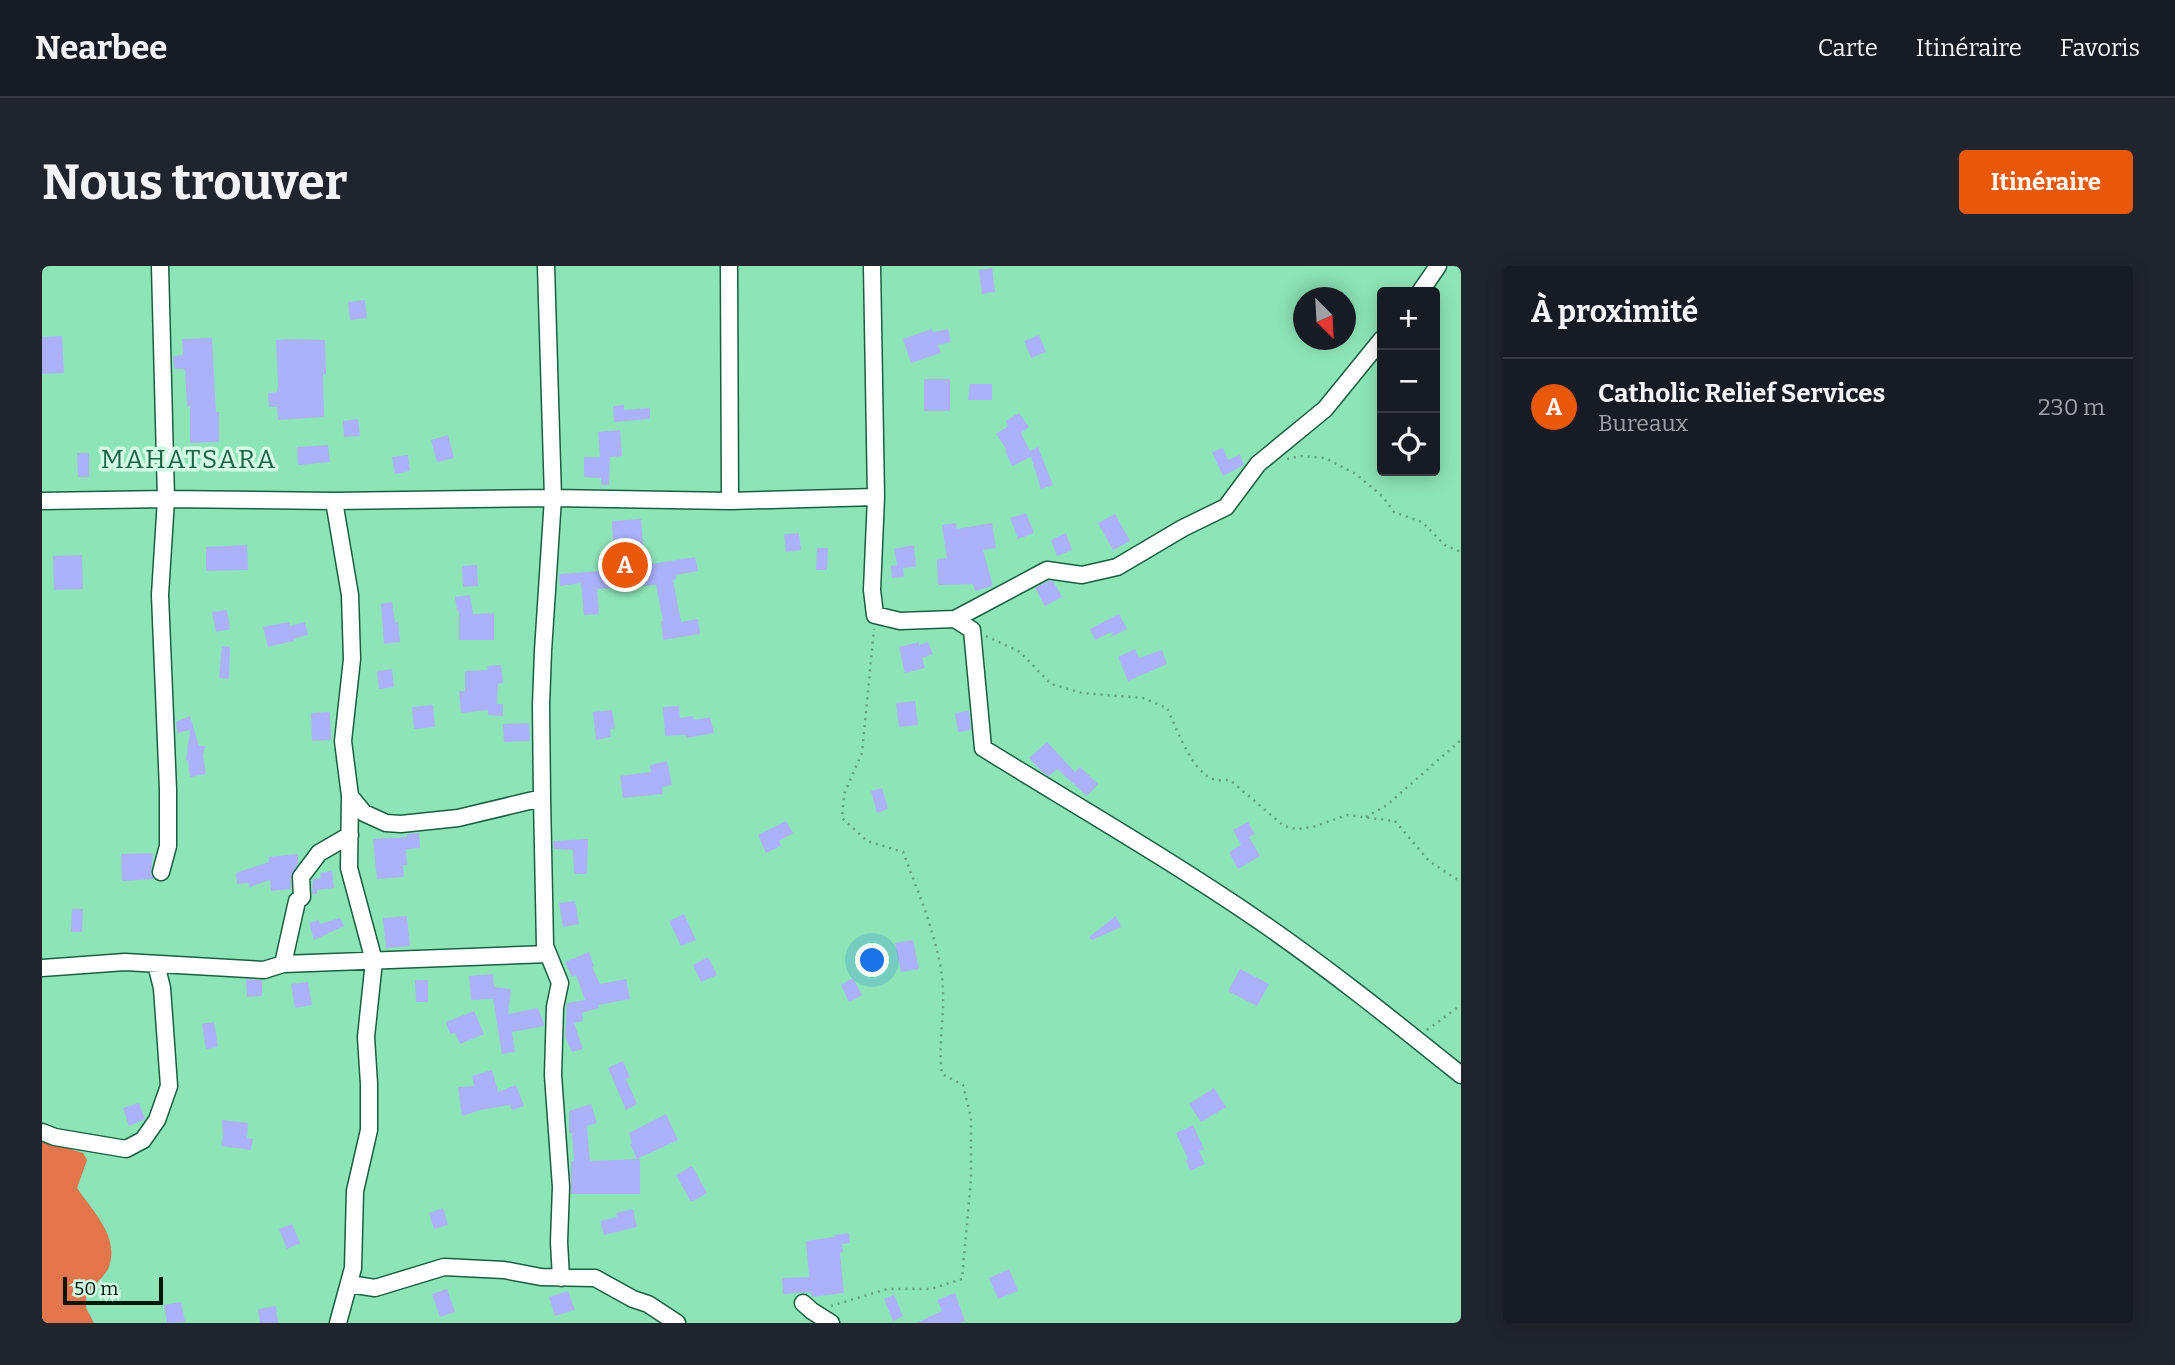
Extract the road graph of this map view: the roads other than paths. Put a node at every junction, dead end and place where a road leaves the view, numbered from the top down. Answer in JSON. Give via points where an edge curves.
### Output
{"nodes":[{"id":1,"x":160,"y":266,"type":"edge"},
{"id":2,"x":546,"y":266,"type":"edge"},
{"id":3,"x":729,"y":266,"type":"edge"},
{"id":4,"x":872,"y":266,"type":"edge"},
{"id":5,"x":1438,"y":266,"type":"edge"},
{"id":6,"x":1423,"y":287,"type":"edge"},
{"id":7,"x":1377,"y":345,"type":"edge"},
{"id":8,"x":876,"y":497,"type":"junction"},
{"id":9,"x":554,"y":498,"type":"junction"},
{"id":10,"x":166,"y":499,"type":"junction"},
{"id":11,"x":42,"y":501,"type":"edge"},
{"id":12,"x":334,"y":501,"type":"junction"},
{"id":13,"x":730,"y":501,"type":"junction"},
{"id":14,"x":955,"y":619,"type":"junction"},
{"id":15,"x":350,"y":796,"type":"junction"},
{"id":16,"x":542,"y":798,"type":"junction"},
{"id":17,"x":350,"y":835,"type":"junction"},
{"id":18,"x":161,"y":872,"type":"dead end"},
{"id":19,"x":548,"y":954,"type":"junction"},
{"id":20,"x":374,"y":961,"type":"junction"},
{"id":21,"x":156,"y":964,"type":"junction"},
{"id":22,"x":283,"y":964,"type":"junction"},
{"id":23,"x":42,"y":968,"type":"edge"},
{"id":24,"x":1461,"y":1075,"type":"edge"},
{"id":25,"x":42,"y":1132,"type":"edge"},
{"id":26,"x":561,"y":1278,"type":"junction"},
{"id":27,"x":349,"y":1284,"type":"junction"},
{"id":28,"x":807,"y":1307,"type":"road end"},
{"id":29,"x":338,"y":1323,"type":"edge"},
{"id":30,"x":677,"y":1323,"type":"edge"},
{"id":31,"x":831,"y":1323,"type":"edge"}],
"edges":[{"from":1,"to":10,"type":"street"},
{"from":2,"to":9,"type":"street"},
{"from":3,"to":13,"type":"street"},
{"from":4,"to":8,"type":"street"},
{"from":5,"to":6,"type":"street"},
{"from":7,"to":14,"type":"street","via":[[1325,409],[1258,464],[1226,507],[1117,567],[1082,575],[1047,570]]},
{"from":8,"to":13,"type":"street"},
{"from":8,"to":14,"type":"street","via":[[875,615],[900,621]]},
{"from":9,"to":12,"type":"street"},
{"from":9,"to":13,"type":"street"},
{"from":9,"to":16,"type":"street","via":[[543,651]]},
{"from":10,"to":11,"type":"street"},
{"from":10,"to":12,"type":"street"},
{"from":10,"to":18,"type":"street","via":[[160,595],[168,846]]},
{"from":12,"to":15,"type":"street","via":[[350,595],[352,659],[343,741]]},
{"from":14,"to":24,"type":"street","via":[[972,630],[983,748],[1259,921],[1379,1008]]},
{"from":15,"to":16,"type":"street","via":[[364,813],[401,824],[458,818]]},
{"from":15,"to":17,"type":"street"},
{"from":16,"to":19,"type":"street"},
{"from":17,"to":20,"type":"street","via":[[349,868]]},
{"from":17,"to":22,"type":"street","via":[[319,853],[301,877],[302,897],[297,901]]},
{"from":19,"to":20,"type":"street"},
{"from":19,"to":26,"type":"street","via":[[560,983],[553,1075],[561,1186]]},
{"from":20,"to":22,"type":"street"},
{"from":20,"to":27,"type":"street","via":[[366,1037],[369,1130],[355,1191]]},
{"from":21,"to":22,"type":"street","via":[[264,970]]},
{"from":21,"to":23,"type":"street"},
{"from":21,"to":25,"type":"street","via":[[169,1086],[157,1120],[143,1140],[126,1149]]},
{"from":26,"to":27,"type":"street","via":[[444,1267],[375,1288]]},
{"from":26,"to":30,"type":"street","via":[[596,1278]]},
{"from":27,"to":29,"type":"street"},
{"from":28,"to":31,"type":"street"}]}
